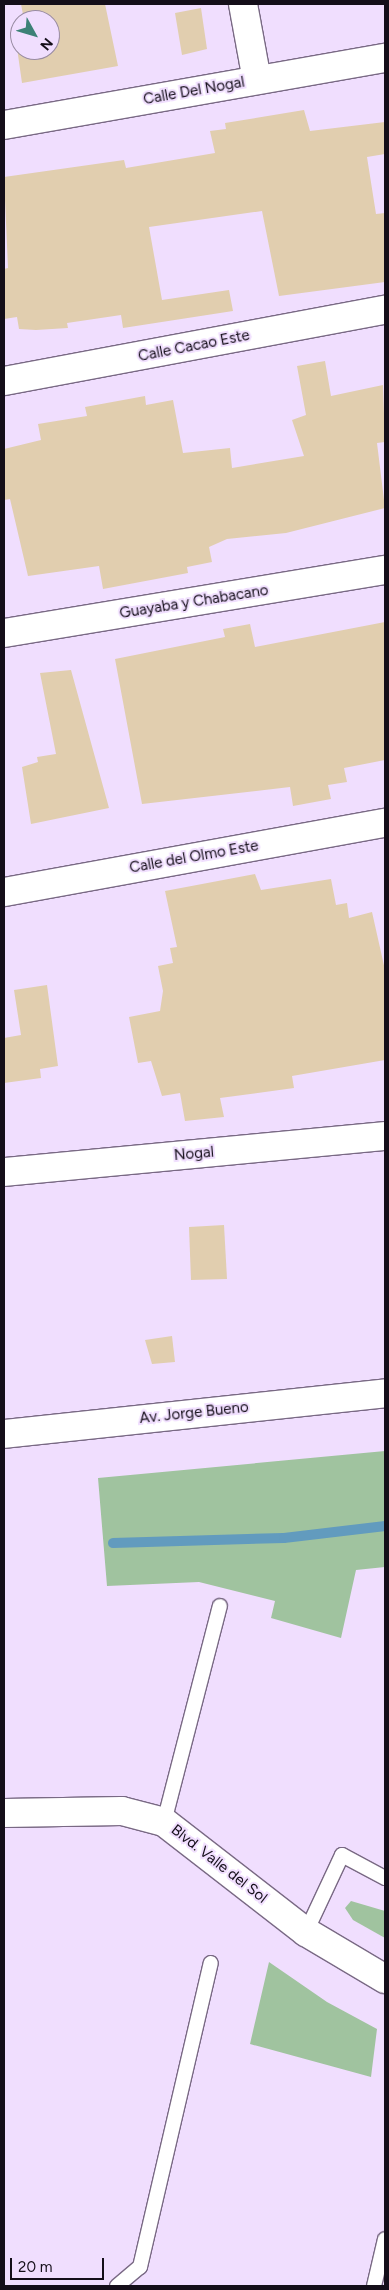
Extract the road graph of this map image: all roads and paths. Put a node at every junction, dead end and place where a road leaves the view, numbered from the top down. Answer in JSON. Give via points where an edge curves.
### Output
{"nodes":[{"id":1,"x":243,"y":4,"type":"edge"},
{"id":2,"x":385,"y":58,"type":"edge"},
{"id":3,"x":257,"y":80,"type":"junction"},
{"id":4,"x":5,"y":117,"type":"edge"},
{"id":5,"x":385,"y":310,"type":"edge"},
{"id":6,"x":4,"y":381,"type":"edge"},
{"id":7,"x":385,"y":570,"type":"edge"},
{"id":8,"x":4,"y":633,"type":"edge"},
{"id":9,"x":385,"y":823,"type":"edge"},
{"id":10,"x":4,"y":892,"type":"edge"},
{"id":11,"x":385,"y":1136,"type":"edge"},
{"id":12,"x":4,"y":1172,"type":"edge"},
{"id":13,"x":385,"y":1393,"type":"edge"},
{"id":14,"x":4,"y":1434,"type":"edge"},
{"id":15,"x":220,"y":1606,"type":"dead end"},
{"id":16,"x":4,"y":1813,"type":"edge"},
{"id":17,"x":164,"y":1822,"type":"junction"},
{"id":18,"x":385,"y":1878,"type":"edge"},
{"id":19,"x":306,"y":1932,"type":"junction"},
{"id":20,"x":211,"y":1963,"type":"dead end"},
{"id":21,"x":385,"y":1978,"type":"edge"},
{"id":22,"x":385,"y":2239,"type":"edge"},
{"id":23,"x":117,"y":2286,"type":"edge"},
{"id":24,"x":374,"y":2286,"type":"edge"}],
"edges":[{"from":1,"to":3,"type":"street"},
{"from":2,"to":3,"type":"street","name":"Calle Del Nogal"},
{"from":3,"to":4,"type":"street","name":"Calle Del Nogal"},
{"from":5,"to":6,"type":"street","name":"Calle Cacao Este"},
{"from":7,"to":8,"type":"street","name":"Guayaba y Chabacano"},
{"from":9,"to":10,"type":"street","name":"Calle del Olmo Este"},
{"from":11,"to":12,"type":"street","name":"Nogal"},
{"from":13,"to":14,"type":"street","name":"Av. Jorge Bueno"},
{"from":15,"to":17,"type":"lane"},
{"from":16,"to":17,"type":"street","name":"Blvd. Valle del Sol","via":[[122,1811]]},
{"from":17,"to":19,"type":"street","name":"Blvd. Valle del Sol"},
{"from":18,"to":19,"type":"lane","via":[[342,1855]]},
{"from":19,"to":21,"type":"street","name":"Blvd. Valle del Sol"},
{"from":20,"to":23,"type":"lane","via":[[140,2267]]},
{"from":22,"to":24,"type":"lane"}]}
